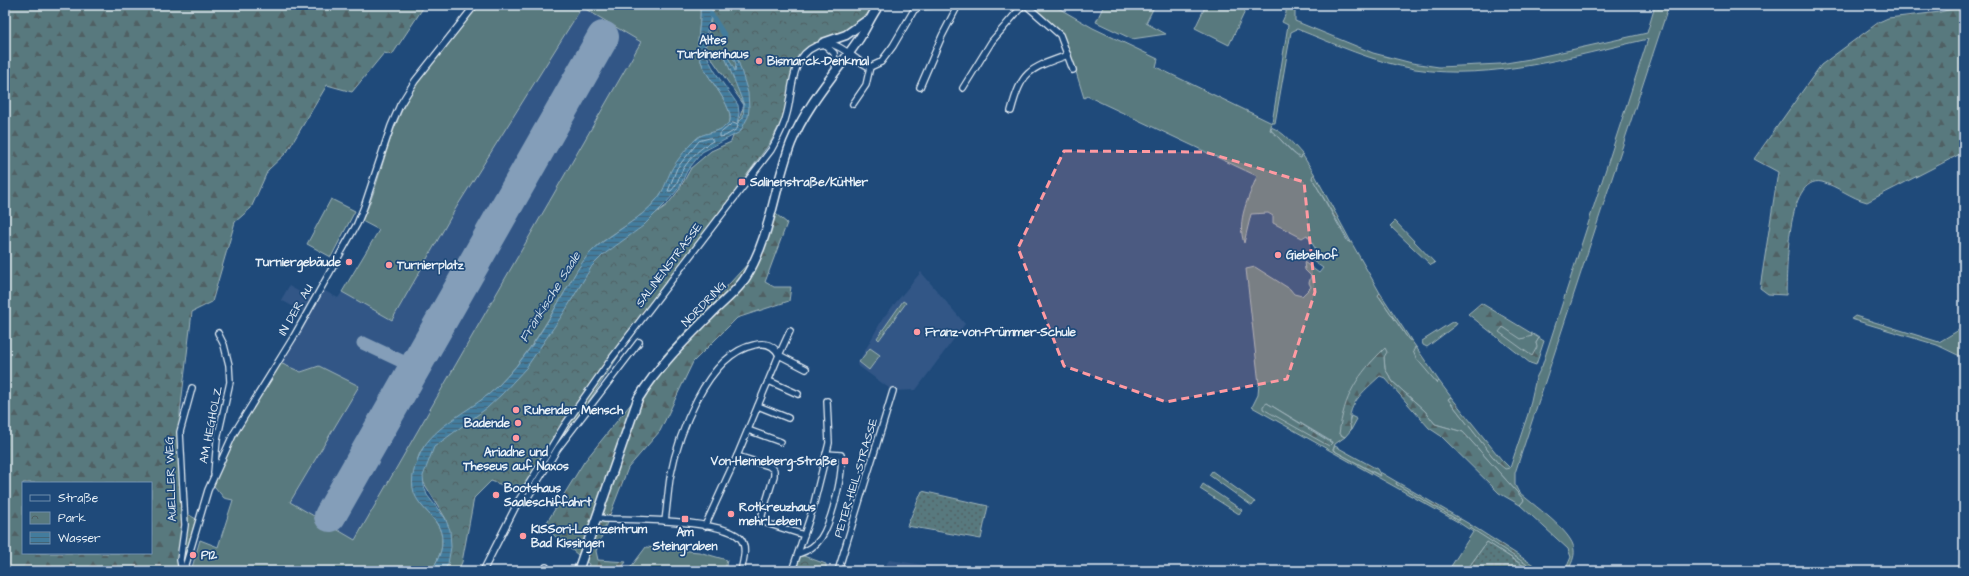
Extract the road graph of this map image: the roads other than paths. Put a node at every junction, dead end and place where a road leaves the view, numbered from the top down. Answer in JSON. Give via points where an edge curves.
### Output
{"nodes":[{"id":1,"x":475,"y":5,"type":"edge"},
{"id":2,"x":878,"y":5,"type":"edge"},
{"id":3,"x":932,"y":5,"type":"edge"},
{"id":4,"x":958,"y":5,"type":"edge"},
{"id":5,"x":1023,"y":5,"type":"edge"},
{"id":6,"x":1026,"y":5,"type":"edge"},
{"id":7,"x":870,"y":18,"type":"junction"},
{"id":8,"x":823,"y":43,"type":"junction"},
{"id":9,"x":848,"y":53,"type":"junction"},
{"id":10,"x":1068,"y":55,"type":"junction"},
{"id":11,"x":870,"y":68,"type":"junction"},
{"id":12,"x":1073,"y":70,"type":"dead end"},
{"id":13,"x":836,"y":71,"type":"junction"},
{"id":14,"x":920,"y":87,"type":"dead end"},
{"id":15,"x":963,"y":88,"type":"dead end"},
{"id":16,"x":853,"y":104,"type":"dead end"},
{"id":17,"x":1011,"y":111,"type":"dead end"},
{"id":18,"x":790,"y":331,"type":"dead end"},
{"id":19,"x":218,"y":333,"type":"dead end"},
{"id":20,"x":639,"y":342,"type":"dead end"},
{"id":21,"x":779,"y":355,"type":"junction"},
{"id":22,"x":806,"y":369,"type":"dead end"},
{"id":23,"x":769,"y":381,"type":"junction"},
{"id":24,"x":192,"y":388,"type":"dead end"},
{"id":25,"x":893,"y":391,"type":"dead end"},
{"id":26,"x":798,"y":394,"type":"dead end"},
{"id":27,"x":827,"y":401,"type":"dead end"},
{"id":28,"x":758,"y":406,"type":"junction"},
{"id":29,"x":788,"y":418,"type":"dead end"},
{"id":30,"x":748,"y":430,"type":"junction"},
{"id":31,"x":781,"y":442,"type":"dead end"},
{"id":32,"x":826,"y":454,"type":"junction"},
{"id":33,"x":737,"y":456,"type":"junction"},
{"id":34,"x":214,"y":474,"type":"junction"},
{"id":35,"x":519,"y":500,"type":"junction"},
{"id":36,"x":596,"y":518,"type":"junction"},
{"id":37,"x":665,"y":521,"type":"junction"},
{"id":38,"x":705,"y":526,"type":"junction"},
{"id":39,"x":804,"y":535,"type":"junction"},
{"id":40,"x":798,"y":554,"type":"junction"},
{"id":41,"x":183,"y":571,"type":"edge"},
{"id":42,"x":483,"y":571,"type":"edge"},
{"id":43,"x":578,"y":571,"type":"edge"},
{"id":44,"x":741,"y":571,"type":"edge"},
{"id":45,"x":792,"y":571,"type":"edge"},
{"id":46,"x":838,"y":571,"type":"edge"}],
"edges":[{"from":1,"to":34,"type":"street","name":"IN DER AU","via":[[415,81],[400,105],[356,224],[293,338],[233,435]]},
{"from":2,"to":7,"type":"main road","name":"NORDRING"},
{"from":3,"to":11,"type":"street","via":[[914,10],[894,46],[881,62]]},
{"from":4,"to":14,"type":"street"},
{"from":5,"to":15,"type":"street","via":[[992,41]]},
{"from":6,"to":10,"type":"street","via":[[1060,35]]},
{"from":7,"to":8,"type":"main road","via":[[852,32]]},
{"from":7,"to":9,"type":"main road","name":"NORDRING","via":[[860,38]]},
{"from":8,"to":9,"type":"street","via":[[832,44]]},
{"from":8,"to":13,"type":"street","via":[[834,53]]},
{"from":8,"to":35,"type":"street","name":"SALINENSTRASSE","via":[[809,50],[796,69],[785,122],[771,150],[591,386]]},
{"from":9,"to":11,"type":"street","via":[[860,64]]},
{"from":9,"to":13,"type":"main road","name":"NORDRING"},
{"from":10,"to":12,"type":"street"},
{"from":10,"to":17,"type":"street","via":[[1037,66],[1028,72],[1016,90]]},
{"from":11,"to":16,"type":"street","via":[[866,85]]},
{"from":13,"to":36,"type":"main road","name":"NORDRING","via":[[816,98],[792,141],[764,237],[745,279],[664,361],[638,398]]},
{"from":18,"to":21,"type":"street"},
{"from":19,"to":34,"type":"street","name":"AM HEGHOLZ","via":[[229,365],[230,382],[217,440]]},
{"from":20,"to":35,"type":"street","name":"SALINENSTRASSE","via":[[558,448],[528,497]]},
{"from":21,"to":22,"type":"street"},
{"from":21,"to":23,"type":"street"},
{"from":21,"to":37,"type":"street","via":[[772,346],[764,344],[744,348],[727,358],[708,381],[678,447],[670,478]]},
{"from":23,"to":26,"type":"street"},
{"from":23,"to":28,"type":"street"},
{"from":24,"to":41,"type":"street","name":"AUELLER WEG","via":[[180,432],[184,525],[180,560]]},
{"from":25,"to":46,"type":"street","name":"PETER-HEIL-STRASSE"},
{"from":27,"to":32,"type":"street","via":[[829,443]]},
{"from":28,"to":29,"type":"street"},
{"from":28,"to":30,"type":"street"},
{"from":30,"to":31,"type":"street"},
{"from":30,"to":33,"type":"street"},
{"from":32,"to":39,"type":"street"},
{"from":32,"to":40,"type":"street","via":[[841,455],[842,466],[827,527],[814,546]]},
{"from":33,"to":38,"type":"street"},
{"from":33,"to":39,"type":"street","via":[[774,470],[762,515],[763,520]]},
{"from":34,"to":41,"type":"street","name":"IN DER AU"},
{"from":35,"to":42,"type":"street","name":"SALINENSTRASSE"},
{"from":36,"to":37,"type":"street"},
{"from":36,"to":43,"type":"main road","name":"NORDRING"},
{"from":37,"to":38,"type":"street"},
{"from":38,"to":44,"type":"street","via":[[733,533],[740,538],[744,545]]},
{"from":39,"to":40,"type":"street"},
{"from":40,"to":45,"type":"street"}]}
